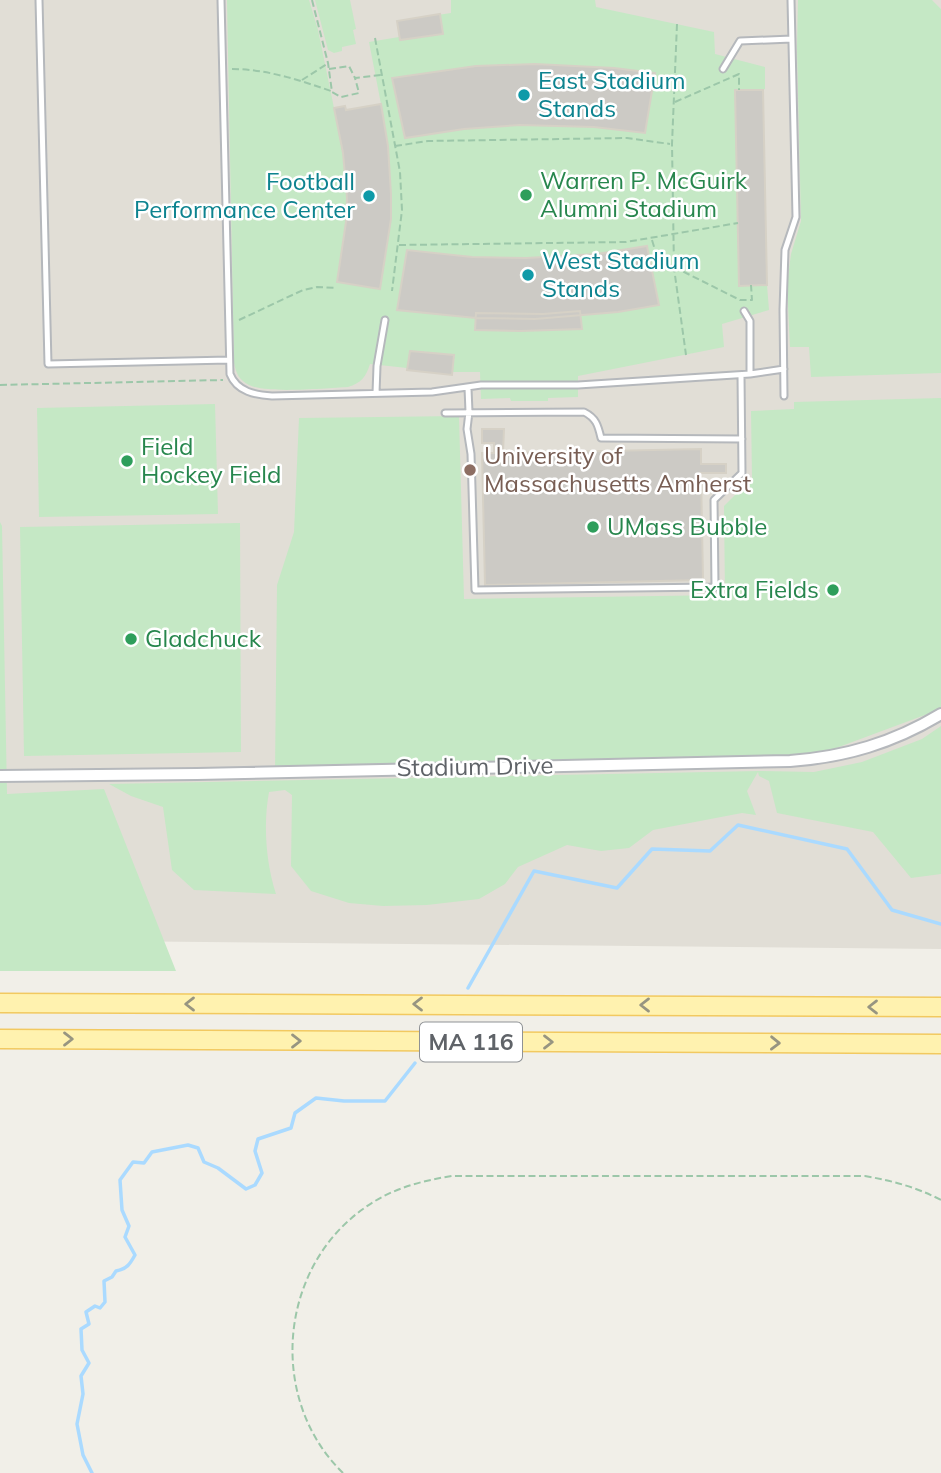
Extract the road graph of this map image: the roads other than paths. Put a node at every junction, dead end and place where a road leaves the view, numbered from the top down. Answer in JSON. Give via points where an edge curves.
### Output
{"nodes":[{"id":1,"x":39,"y":0,"type":"edge"},
{"id":2,"x":221,"y":0,"type":"edge"},
{"id":3,"x":791,"y":0,"type":"edge"},
{"id":4,"x":792,"y":39,"type":"junction"},
{"id":5,"x":723,"y":69,"type":"dead end"},
{"id":6,"x":744,"y":311,"type":"dead end"},
{"id":7,"x":385,"y":320,"type":"dead end"},
{"id":8,"x":229,"y":360,"type":"junction"},
{"id":9,"x":784,"y":369,"type":"junction"},
{"id":10,"x":741,"y":374,"type":"junction"},
{"id":11,"x":750,"y":374,"type":"junction"},
{"id":12,"x":468,"y":388,"type":"junction"},
{"id":13,"x":376,"y":393,"type":"junction"},
{"id":14,"x":785,"y":396,"type":"dead end"},
{"id":15,"x":469,"y":412,"type":"junction"},
{"id":16,"x":444,"y":413,"type":"dead end"},
{"id":17,"x":742,"y":439,"type":"junction"},
{"id":18,"x":941,"y":714,"type":"edge"},
{"id":19,"x":0,"y":776,"type":"edge"},
{"id":20,"x":0,"y":1003,"type":"edge"},
{"id":21,"x":941,"y":1007,"type":"edge"},
{"id":22,"x":0,"y":1039,"type":"edge"},
{"id":23,"x":941,"y":1044,"type":"edge"}],
"edges":[{"from":1,"to":8,"type":"lane","via":[[48,364]]},
{"from":2,"to":8,"type":"lane"},
{"from":3,"to":4,"type":"lane"},
{"from":4,"to":5,"type":"lane","via":[[740,41]]},
{"from":4,"to":9,"type":"lane","via":[[796,217],[785,250]]},
{"from":6,"to":11,"type":"lane","via":[[750,321]]},
{"from":7,"to":13,"type":"lane"},
{"from":8,"to":13,"type":"lane","via":[[231,379],[258,395]]},
{"from":9,"to":11,"type":"lane"},
{"from":9,"to":14,"type":"lane"},
{"from":10,"to":11,"type":"lane"},
{"from":10,"to":12,"type":"lane"},
{"from":10,"to":17,"type":"lane"},
{"from":12,"to":13,"type":"lane"},
{"from":12,"to":15,"type":"lane"},
{"from":15,"to":16,"type":"lane"},
{"from":15,"to":17,"type":"lane","via":[[584,412],[592,416],[601,438]]},
{"from":15,"to":17,"type":"lane","via":[[475,590],[715,587],[714,500],[742,473]]},
{"from":18,"to":19,"type":"street","name":"Stadium Drive","via":[[873,746],[797,760]]},
{"from":21,"to":20,"type":"main road","number":"MA 116","one_way":true},
{"from":22,"to":23,"type":"main road","number":"MA 116","one_way":true}]}
